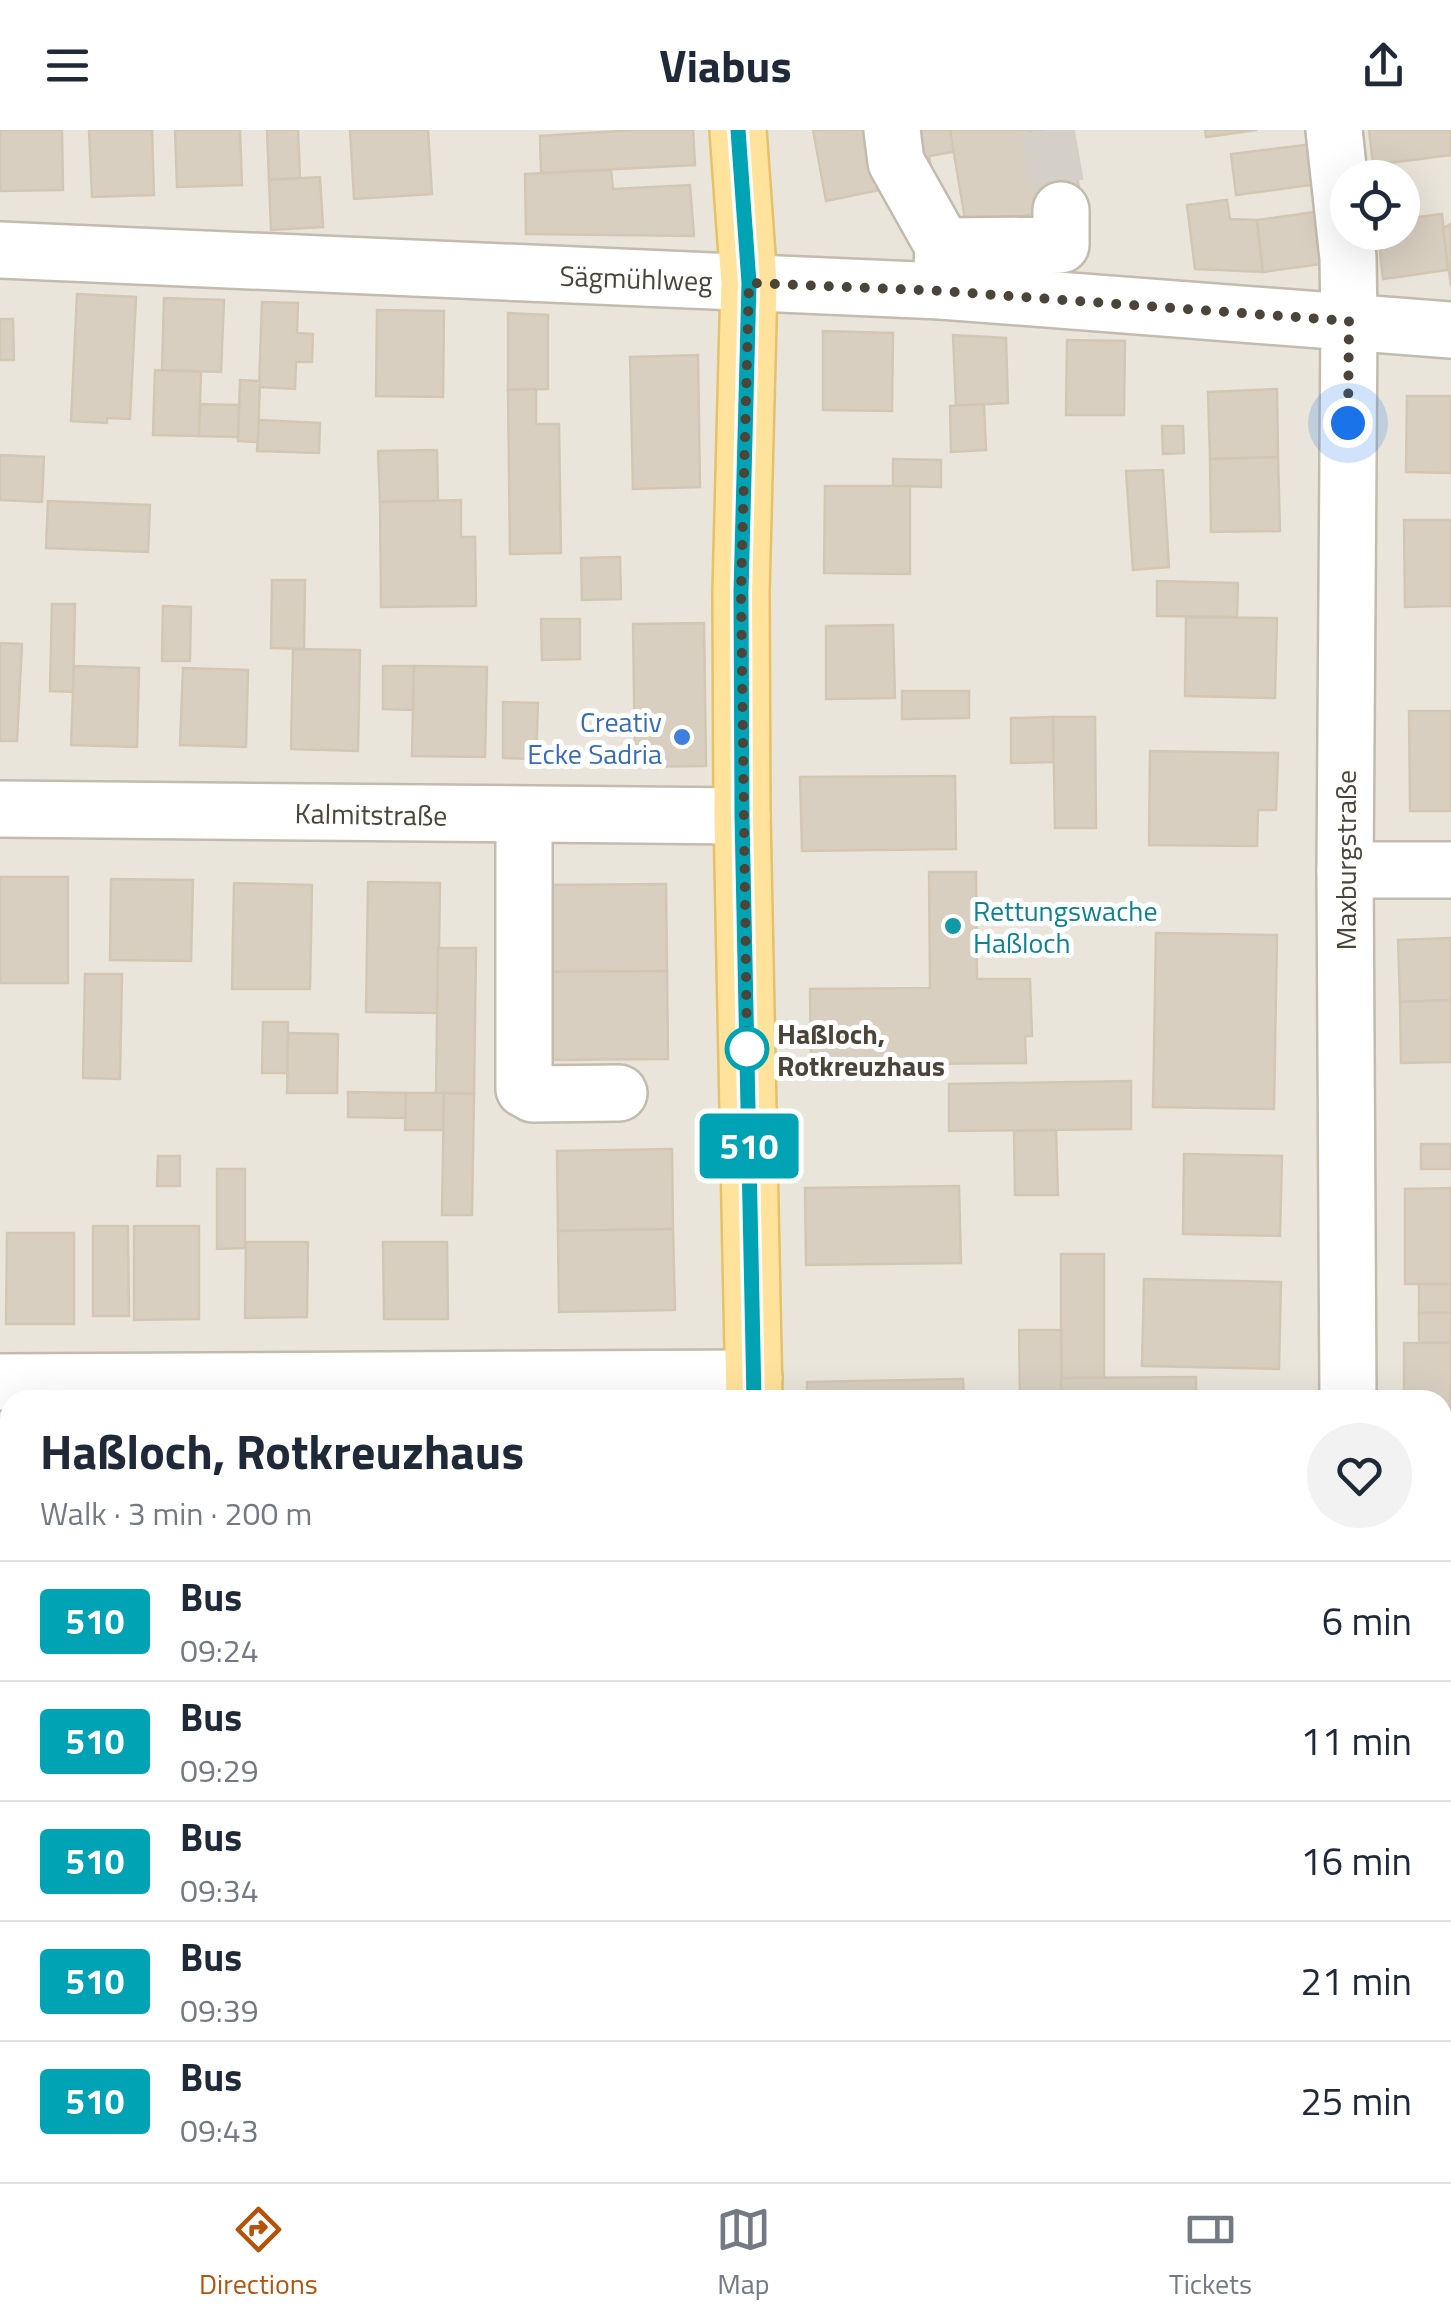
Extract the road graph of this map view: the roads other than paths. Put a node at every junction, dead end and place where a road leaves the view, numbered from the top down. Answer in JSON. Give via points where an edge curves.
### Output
{"nodes":[{"id":1,"x":738,"y":130,"type":"edge"},
{"id":2,"x":892,"y":130,"type":"edge"},
{"id":3,"x":1334,"y":130,"type":"edge"},
{"id":4,"x":1060,"y":210,"type":"tunnel mouth"},
{"id":5,"x":0,"y":250,"type":"edge"},
{"id":6,"x":942,"y":268,"type":"junction"},
{"id":7,"x":749,"y":283,"type":"junction"},
{"id":8,"x":1349,"y":321,"type":"junction"},
{"id":9,"x":1451,"y":330,"type":"edge"},
{"id":10,"x":0,"y":808,"type":"edge"},
{"id":11,"x":524,"y":816,"type":"junction"},
{"id":12,"x":742,"y":816,"type":"junction"},
{"id":13,"x":1345,"y":870,"type":"junction"},
{"id":14,"x":1451,"y":870,"type":"edge"},
{"id":15,"x":619,"y":1093,"type":"dead end"},
{"id":16,"x":0,"y":1382,"type":"edge"},
{"id":17,"x":754,"y":1389,"type":"edge"},
{"id":18,"x":1348,"y":1390,"type":"edge"}],
"edges":[{"from":1,"to":7,"type":"main road"},
{"from":2,"to":6,"type":"street","via":[[896,162]]},
{"from":3,"to":8,"type":"street","name":"Maxburgstraße"},
{"from":4,"to":6,"type":"street","via":[[1062,245]]},
{"from":5,"to":7,"type":"street","name":"Sägmühlweg"},
{"from":6,"to":7,"type":"street","name":"Sägmühlweg"},
{"from":6,"to":8,"type":"street","name":"Sägmühlweg"},
{"from":7,"to":12,"type":"main road"},
{"from":8,"to":9,"type":"street","name":"Sägmühlweg"},
{"from":8,"to":13,"type":"street","name":"Maxburgstraße"},
{"from":10,"to":11,"type":"street","name":"Kalmitstraße"},
{"from":11,"to":12,"type":"street","name":"Kalmitstraße"},
{"from":11,"to":15,"type":"street","via":[[524,1089]]},
{"from":12,"to":17,"type":"main road"},
{"from":13,"to":14,"type":"street"},
{"from":13,"to":18,"type":"street","name":"Maxburgstraße"},
{"from":16,"to":17,"type":"street"}]}
